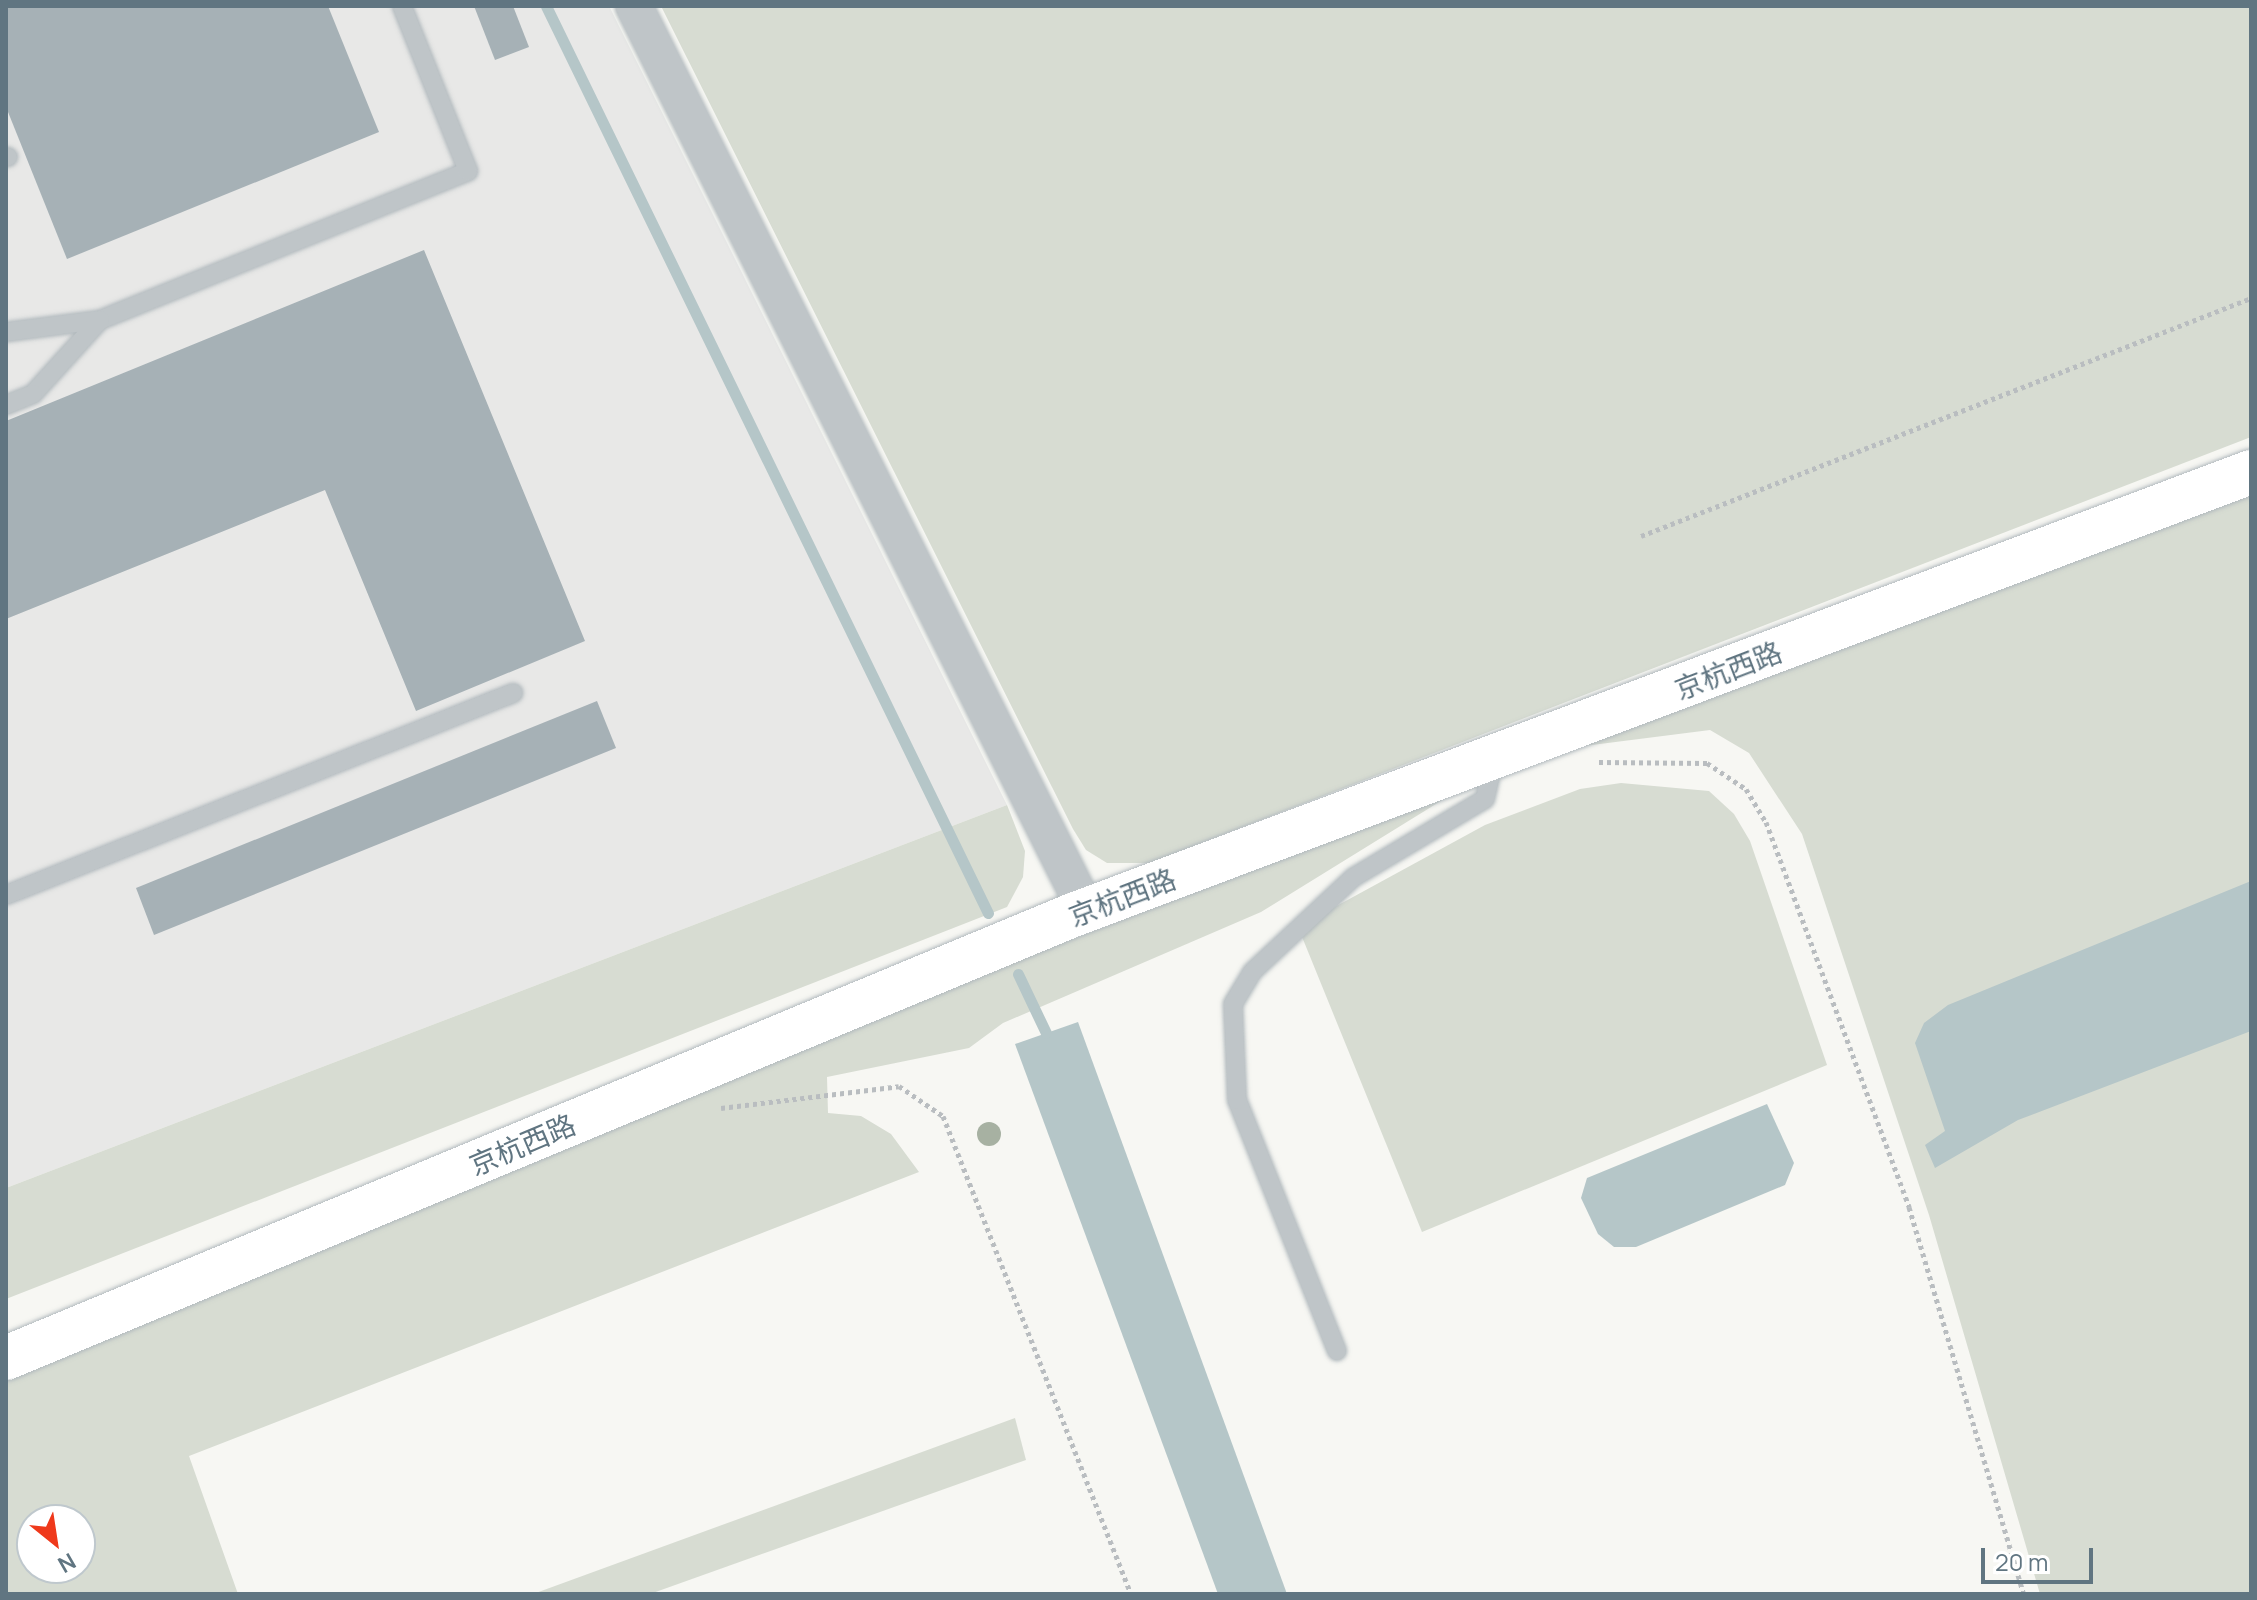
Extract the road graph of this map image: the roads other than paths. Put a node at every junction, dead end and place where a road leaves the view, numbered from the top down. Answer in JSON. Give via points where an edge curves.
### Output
{"nodes":[{"id":1,"x":402,"y":6,"type":"edge"},
{"id":2,"x":634,"y":6,"type":"edge"},
{"id":3,"x":100,"y":320,"type":"junction"},
{"id":4,"x":6,"y":332,"type":"edge"},
{"id":5,"x":6,"y":405,"type":"edge"},
{"id":6,"x":2251,"y":472,"type":"edge"},
{"id":7,"x":513,"y":693,"type":"dead end"},
{"id":8,"x":1494,"y":758,"type":"junction"},
{"id":9,"x":6,"y":895,"type":"edge"},
{"id":10,"x":1086,"y":910,"type":"junction"},
{"id":11,"x":1337,"y":1351,"type":"dead end"},
{"id":12,"x":6,"y":1358,"type":"edge"}],
"edges":[{"from":1,"to":3,"type":"lane","via":[[468,171]]},
{"from":2,"to":10,"type":"street"},
{"from":3,"to":4,"type":"lane"},
{"from":3,"to":5,"type":"lane","via":[[33,394]]},
{"from":6,"to":8,"type":"main road","name":"京杭西路"},
{"from":7,"to":9,"type":"lane"},
{"from":8,"to":10,"type":"main road","name":"京杭西路"},
{"from":8,"to":11,"type":"lane","via":[[1485,799],[1354,877],[1252,972],[1233,1004],[1237,1100]]},
{"from":10,"to":12,"type":"main road","name":"京杭西路"}]}
